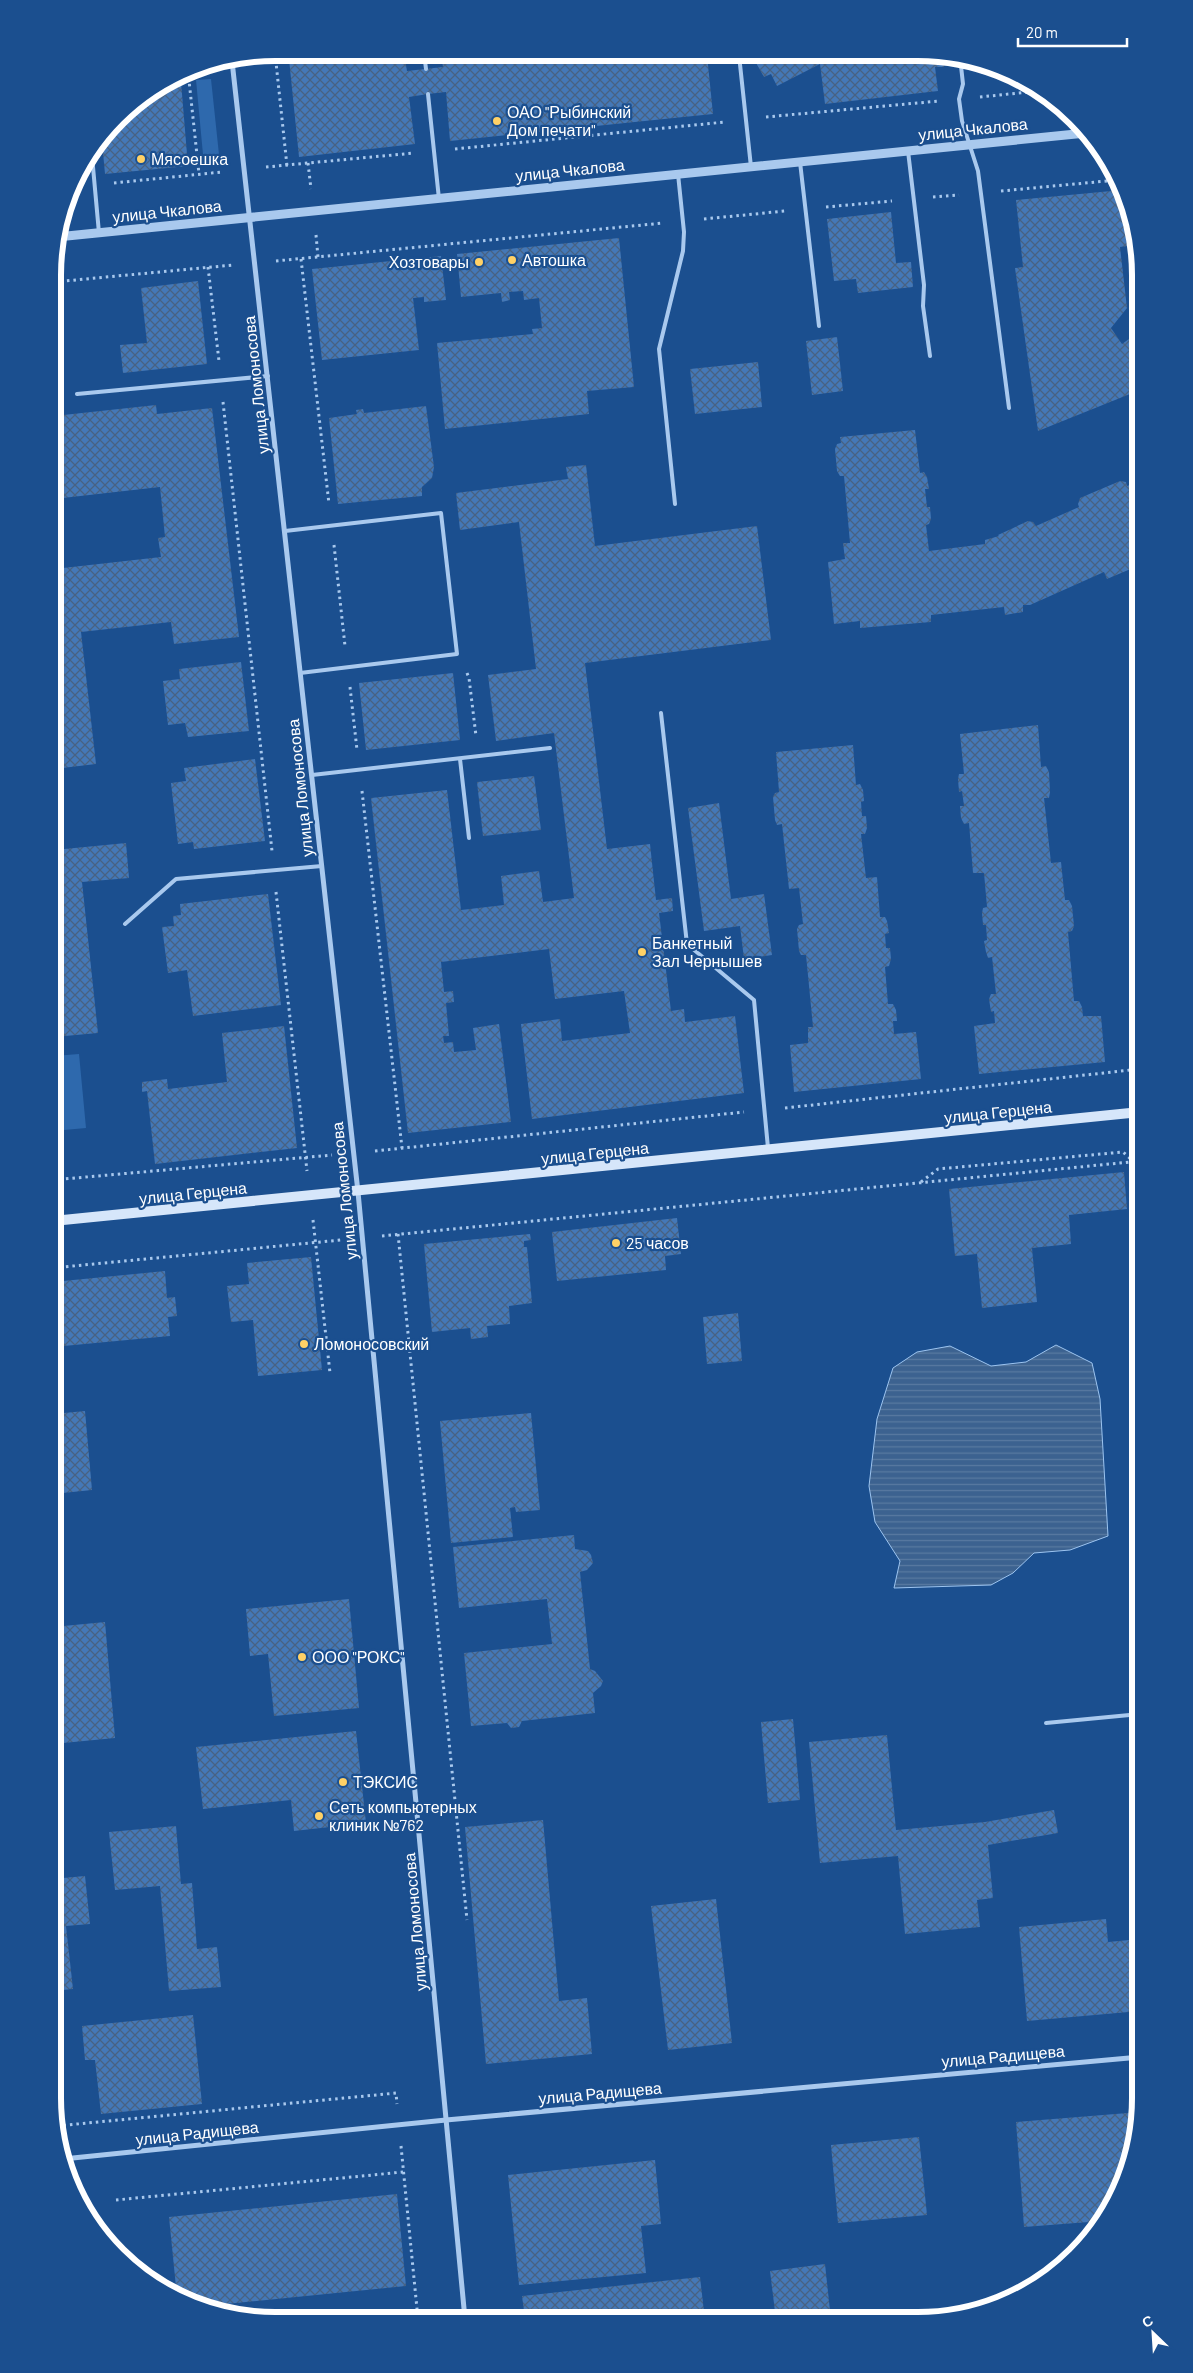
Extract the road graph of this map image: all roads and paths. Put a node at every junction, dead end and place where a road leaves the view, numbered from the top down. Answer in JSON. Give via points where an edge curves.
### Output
{"nodes":[{"id":1,"x":276,"y":61,"type":"edge"},
{"id":2,"x":425,"y":61,"type":"edge"},
{"id":3,"x":741,"y":61,"type":"edge"},
{"id":4,"x":233,"y":65,"type":"edge"},
{"id":5,"x":961,"y":66,"type":"edge"},
{"id":6,"x":426,"y":69,"type":"dead end"},
{"id":7,"x":189,"y":80,"type":"edge"},
{"id":8,"x":1029,"y":92,"type":"edge"},
{"id":9,"x":428,"y":94,"type":"dead end"},
{"id":10,"x":959,"y":99,"type":"junction"},
{"id":11,"x":746,"y":119,"type":"junction"},
{"id":12,"x":1079,"y":134,"type":"edge"},
{"id":13,"x":970,"y":145,"type":"junction"},
{"id":14,"x":434,"y":151,"type":"junction"},
{"id":15,"x":908,"y":151,"type":"junction"},
{"id":16,"x":800,"y":162,"type":"junction"},
{"id":17,"x":93,"y":164,"type":"edge"},
{"id":18,"x":287,"y":166,"type":"junction"},
{"id":19,"x":751,"y":166,"type":"junction"},
{"id":20,"x":245,"y":170,"type":"junction"},
{"id":21,"x":199,"y":174,"type":"junction"},
{"id":22,"x":678,"y":174,"type":"junction"},
{"id":23,"x":1110,"y":181,"type":"edge"},
{"id":24,"x":94,"y":185,"type":"junction"},
{"id":25,"x":980,"y":193,"type":"junction"},
{"id":26,"x":439,"y":199,"type":"junction"},
{"id":27,"x":914,"y":199,"type":"junction"},
{"id":28,"x":805,"y":209,"type":"junction"},
{"id":29,"x":250,"y":218,"type":"junction"},
{"id":30,"x":682,"y":221,"type":"junction"},
{"id":31,"x":99,"y":233,"type":"junction"},
{"id":32,"x":65,"y":236,"type":"edge"},
{"id":33,"x":301,"y":259,"type":"junction"},
{"id":34,"x":255,"y":263,"type":"junction"},
{"id":35,"x":208,"y":267,"type":"junction"},
{"id":36,"x":61,"y":281,"type":"edge"},
{"id":37,"x":818,"y":326,"type":"dead end"},
{"id":38,"x":930,"y":356,"type":"dead end"},
{"id":39,"x":268,"y":376,"type":"junction"},
{"id":40,"x":221,"y":380,"type":"junction"},
{"id":41,"x":77,"y":394,"type":"dead end"},
{"id":42,"x":1009,"y":408,"type":"dead end"},
{"id":43,"x":675,"y":504,"type":"dead end"},
{"id":44,"x":332,"y":526,"type":"junction"},
{"id":45,"x":285,"y":531,"type":"junction"},
{"id":46,"x":457,"y":654,"type":"junction"},
{"id":47,"x":348,"y":667,"type":"junction"},
{"id":48,"x":300,"y":673,"type":"junction"},
{"id":49,"x":660,"y":713,"type":"dead end"},
{"id":50,"x":550,"y":748,"type":"dead end"},
{"id":51,"x":479,"y":756,"type":"junction"},
{"id":52,"x":460,"y":759,"type":"junction"},
{"id":53,"x":359,"y":770,"type":"junction"},
{"id":54,"x":312,"y":775,"type":"junction"},
{"id":55,"x":469,"y":838,"type":"dead end"},
{"id":56,"x":322,"y":866,"type":"junction"},
{"id":57,"x":274,"y":870,"type":"junction"},
{"id":58,"x":125,"y":924,"type":"dead end"},
{"id":59,"x":1132,"y":1070,"type":"edge"},
{"id":60,"x":765,"y":1110,"type":"junction"},
{"id":61,"x":1132,"y":1113,"type":"edge"},
{"id":62,"x":402,"y":1148,"type":"junction"},
{"id":63,"x":768,"y":1150,"type":"junction"},
{"id":64,"x":353,"y":1153,"type":"junction"},
{"id":65,"x":306,"y":1157,"type":"junction"},
{"id":66,"x":1132,"y":1160,"type":"edge"},
{"id":67,"x":1132,"y":1162,"type":"edge"},
{"id":68,"x":61,"y":1179,"type":"edge"},
{"id":69,"x":921,"y":1183,"type":"junction"},
{"id":70,"x":358,"y":1192,"type":"junction"},
{"id":71,"x":310,"y":1197,"type":"junction"},
{"id":72,"x":61,"y":1221,"type":"edge"},
{"id":73,"x":398,"y":1234,"type":"junction"},
{"id":74,"x":362,"y":1238,"type":"junction"},
{"id":75,"x":315,"y":1242,"type":"junction"},
{"id":76,"x":61,"y":1267,"type":"edge"},
{"id":77,"x":330,"y":1373,"type":"dead end"},
{"id":78,"x":1132,"y":1715,"type":"edge"},
{"id":79,"x":1046,"y":1723,"type":"dead end"},
{"id":80,"x":467,"y":1920,"type":"dead end"},
{"id":81,"x":1132,"y":2057,"type":"edge"},
{"id":82,"x":446,"y":2120,"type":"junction"},
{"id":83,"x":63,"y":2125,"type":"edge"},
{"id":84,"x":399,"y":2125,"type":"junction"},
{"id":85,"x":71,"y":2158,"type":"edge"},
{"id":86,"x":403,"y":2172,"type":"junction"},
{"id":87,"x":116,"y":2200,"type":"dead end"},
{"id":88,"x":417,"y":2312,"type":"edge"},
{"id":89,"x":464,"y":2312,"type":"edge"}],
"edges":[{"from":1,"to":18,"type":"path"},
{"from":2,"to":6,"type":"lane"},
{"from":3,"to":11,"type":"lane"},
{"from":4,"to":20,"type":"street","name":"улица Ломоносова"},
{"from":5,"to":10,"type":"lane","via":[[963,84]]},
{"from":7,"to":21,"type":"path"},
{"from":8,"to":10,"type":"path"},
{"from":9,"to":14,"type":"lane"},
{"from":10,"to":11,"type":"path"},
{"from":10,"to":13,"type":"lane"},
{"from":11,"to":14,"type":"path"},
{"from":11,"to":19,"type":"lane"},
{"from":12,"to":13,"type":"street","name":"улица Чкалова"},
{"from":13,"to":15,"type":"street","name":"улица Чкалова"},
{"from":13,"to":25,"type":"lane","via":[[978,170]]},
{"from":14,"to":18,"type":"path"},
{"from":14,"to":26,"type":"lane"},
{"from":15,"to":16,"type":"street","name":"улица Чкалова"},
{"from":15,"to":27,"type":"lane"},
{"from":16,"to":19,"type":"street","name":"улица Чкалова"},
{"from":16,"to":28,"type":"lane"},
{"from":17,"to":24,"type":"lane"},
{"from":18,"to":20,"type":"path"},
{"from":19,"to":22,"type":"street","name":"улица Чкалова"},
{"from":20,"to":21,"type":"path"},
{"from":20,"to":29,"type":"street","name":"улица Ломоносова"},
{"from":21,"to":24,"type":"path"},
{"from":22,"to":26,"type":"street","name":"улица Чкалова"},
{"from":22,"to":30,"type":"lane"},
{"from":23,"to":25,"type":"path"},
{"from":24,"to":31,"type":"lane"},
{"from":25,"to":27,"type":"path"},
{"from":25,"to":42,"type":"lane"},
{"from":26,"to":29,"type":"street","name":"улица Чкалова"},
{"from":27,"to":28,"type":"path"},
{"from":27,"to":38,"type":"lane"},
{"from":28,"to":30,"type":"path"},
{"from":28,"to":37,"type":"lane"},
{"from":29,"to":31,"type":"street","name":"улица Чкалова"},
{"from":29,"to":34,"type":"street","name":"улица Ломоносова"},
{"from":30,"to":33,"type":"path"},
{"from":30,"to":43,"type":"lane","via":[[682,251],[659,349]]},
{"from":31,"to":32,"type":"street","name":"улица Чкалова"},
{"from":33,"to":34,"type":"path"},
{"from":33,"to":44,"type":"path"},
{"from":34,"to":35,"type":"path"},
{"from":34,"to":39,"type":"street","name":"улица Ломоносова"},
{"from":35,"to":36,"type":"path"},
{"from":35,"to":40,"type":"path"},
{"from":39,"to":40,"type":"lane"},
{"from":39,"to":45,"type":"street","name":"улица Ломоносова"},
{"from":40,"to":41,"type":"lane"},
{"from":40,"to":57,"type":"path"},
{"from":44,"to":45,"type":"lane"},
{"from":44,"to":46,"type":"lane","via":[[441,513]]},
{"from":44,"to":47,"type":"path"},
{"from":45,"to":48,"type":"street","name":"улица Ломоносова"},
{"from":46,"to":47,"type":"lane"},
{"from":46,"to":51,"type":"path","via":[[469,678]]},
{"from":47,"to":48,"type":"lane"},
{"from":47,"to":53,"type":"path"},
{"from":48,"to":54,"type":"street","name":"улица Ломоносова"},
{"from":49,"to":60,"type":"lane","via":[[687,944],[754,1000]]},
{"from":50,"to":51,"type":"lane"},
{"from":51,"to":52,"type":"lane"},
{"from":52,"to":53,"type":"lane"},
{"from":52,"to":55,"type":"lane"},
{"from":53,"to":54,"type":"lane"},
{"from":53,"to":62,"type":"path"},
{"from":54,"to":56,"type":"street","name":"улица Ломоносова"},
{"from":56,"to":57,"type":"lane"},
{"from":56,"to":64,"type":"street","name":"улица Ломоносова"},
{"from":57,"to":58,"type":"lane","via":[[176,879]]},
{"from":57,"to":65,"type":"path"},
{"from":59,"to":60,"type":"path"},
{"from":60,"to":62,"type":"path"},
{"from":60,"to":63,"type":"lane"},
{"from":61,"to":63,"type":"main road","name":"улица Герцена"},
{"from":62,"to":64,"type":"path"},
{"from":63,"to":70,"type":"main road","name":"улица Герцена"},
{"from":64,"to":65,"type":"path"},
{"from":64,"to":70,"type":"street","name":"улица Ломоносова"},
{"from":65,"to":68,"type":"path"},
{"from":65,"to":71,"type":"path"},
{"from":66,"to":69,"type":"path","via":[[1123,1152],[938,1169]]},
{"from":67,"to":69,"type":"path"},
{"from":69,"to":73,"type":"path"},
{"from":70,"to":71,"type":"main road","name":"улица Герцена"},
{"from":70,"to":74,"type":"street","name":"улица Ломоносова"},
{"from":71,"to":72,"type":"main road","name":"улица Герцена"},
{"from":71,"to":75,"type":"path"},
{"from":73,"to":74,"type":"path"},
{"from":73,"to":80,"type":"path"},
{"from":74,"to":75,"type":"path"},
{"from":74,"to":82,"type":"street","name":"улица Ломоносова"},
{"from":75,"to":76,"type":"path"},
{"from":75,"to":77,"type":"path"},
{"from":78,"to":79,"type":"lane"},
{"from":81,"to":82,"type":"street","name":"улица Радищева"},
{"from":82,"to":84,"type":"street","name":"улица Радищева"},
{"from":82,"to":89,"type":"street","name":"улица Ломоносова"},
{"from":83,"to":84,"type":"path","via":[[396,2093]]},
{"from":84,"to":85,"type":"street","name":"улица Радищева"},
{"from":84,"to":86,"type":"path"},
{"from":86,"to":87,"type":"path"},
{"from":86,"to":88,"type":"path"}]}
